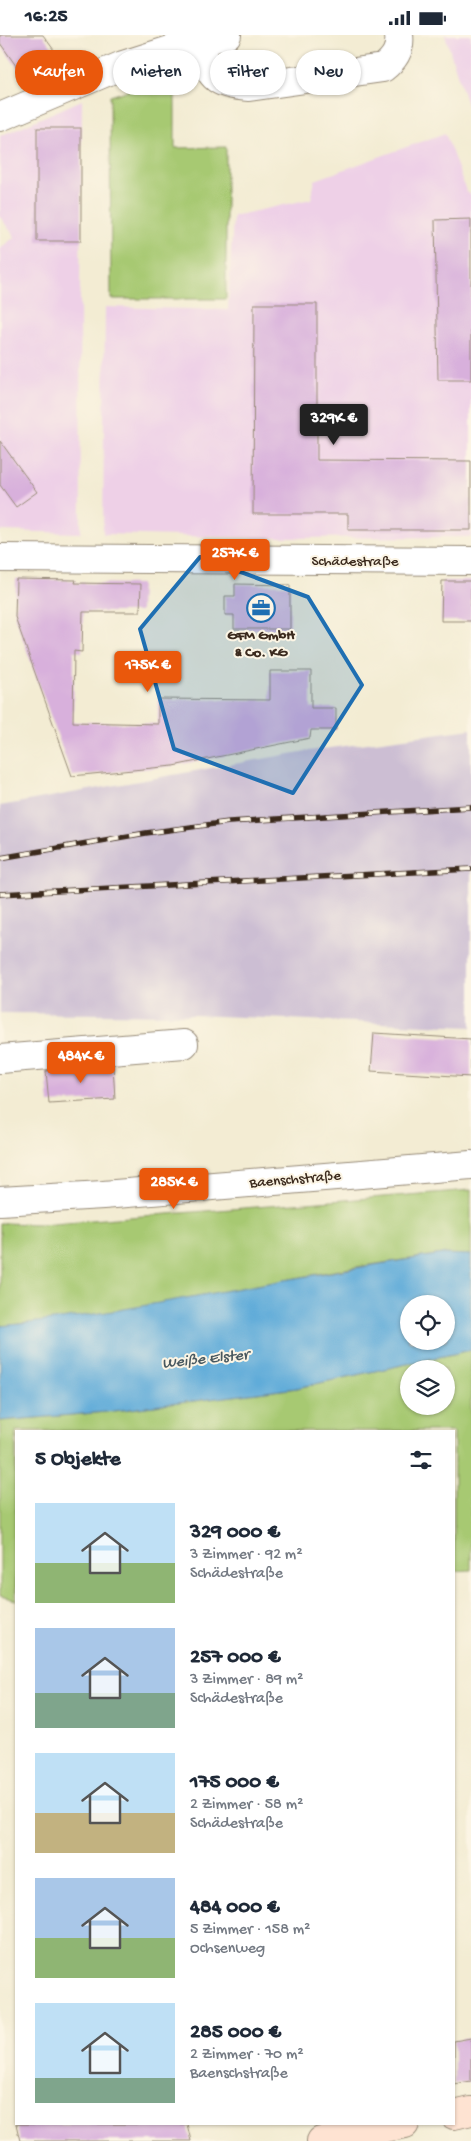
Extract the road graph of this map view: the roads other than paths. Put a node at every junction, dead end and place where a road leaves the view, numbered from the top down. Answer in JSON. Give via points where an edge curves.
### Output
{"nodes":[{"id":1,"x":227,"y":35,"type":"edge"},
{"id":2,"x":399,"y":35,"type":"edge"},
{"id":3,"x":199,"y":42,"type":"junction"},
{"id":4,"x":0,"y":117,"type":"edge"},
{"id":5,"x":0,"y":558,"type":"edge"},
{"id":6,"x":471,"y":561,"type":"edge"},
{"id":7,"x":184,"y":1044,"type":"dead end"},
{"id":8,"x":0,"y":1059,"type":"edge"},
{"id":9,"x":471,"y":1165,"type":"edge"},
{"id":10,"x":0,"y":1201,"type":"edge"},
{"id":11,"x":471,"y":2111,"type":"edge"},
{"id":12,"x":455,"y":2115,"type":"edge"},
{"id":13,"x":400,"y":2125,"type":"edge"},
{"id":14,"x":321,"y":2141,"type":"edge"}],
"edges":[{"from":1,"to":3,"type":"street"},
{"from":2,"to":3,"type":"street","via":[[399,49],[383,68],[249,87],[227,85],[212,75]]},
{"from":3,"to":4,"type":"street","via":[[123,65]]},
{"from":5,"to":6,"type":"street","name":"Schädestraße"},
{"from":7,"to":8,"type":"street"},
{"from":9,"to":10,"type":"street","name":"Baenschstraße"},
{"from":11,"to":12,"type":"street"},
{"from":13,"to":14,"type":"street"}]}
